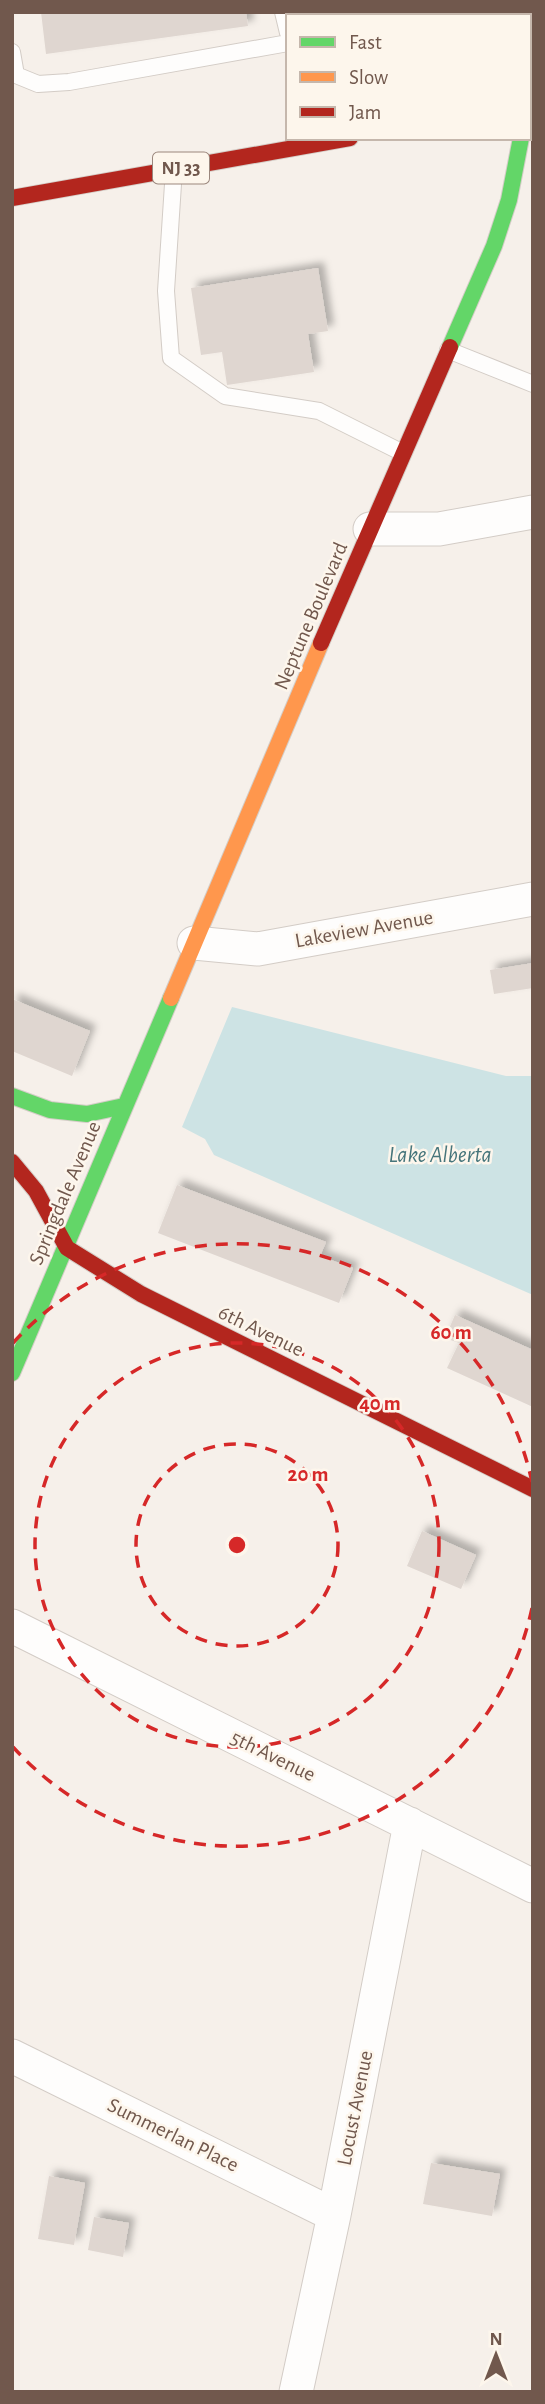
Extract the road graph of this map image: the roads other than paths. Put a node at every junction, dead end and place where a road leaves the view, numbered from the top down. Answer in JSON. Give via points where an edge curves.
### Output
{"nodes":[{"id":1,"x":286,"y":43,"type":"edge"},
{"id":2,"x":12,"y":52,"type":"edge"},
{"id":3,"x":521,"y":140,"type":"edge"},
{"id":4,"x":312,"y":141,"type":"edge"},
{"id":5,"x":174,"y":169,"type":"junction"},
{"id":6,"x":12,"y":198,"type":"edge"},
{"id":7,"x":448,"y":350,"type":"junction"},
{"id":8,"x":533,"y":384,"type":"edge"},
{"id":9,"x":404,"y":453,"type":"junction"},
{"id":10,"x":533,"y":512,"type":"edge"},
{"id":11,"x":370,"y":529,"type":"junction"},
{"id":12,"x":533,"y":899,"type":"edge"},
{"id":13,"x":194,"y":943,"type":"junction"},
{"id":14,"x":12,"y":1097,"type":"edge"},
{"id":15,"x":124,"y":1106,"type":"junction"},
{"id":16,"x":12,"y":1162,"type":"edge"},
{"id":17,"x":67,"y":1248,"type":"junction"},
{"id":18,"x":12,"y":1373,"type":"edge"},
{"id":19,"x":533,"y":1489,"type":"edge"},
{"id":20,"x":12,"y":1626,"type":"edge"},
{"id":21,"x":410,"y":1824,"type":"junction"},
{"id":22,"x":533,"y":1886,"type":"edge"},
{"id":23,"x":12,"y":2056,"type":"edge"},
{"id":24,"x":334,"y":2215,"type":"junction"},
{"id":25,"x":296,"y":2392,"type":"edge"}],
"edges":[{"from":1,"to":2,"type":"lane","via":[[38,84],[16,75]]},
{"from":3,"to":7,"type":"main road","name":"Neptune Boulevard","via":[[494,246]]},
{"from":4,"to":5,"type":"main road","number":"NJ 33"},
{"from":5,"to":6,"type":"main road","number":"NJ 33"},
{"from":5,"to":9,"type":"lane","via":[[166,291],[171,358],[225,396],[319,411]]},
{"from":7,"to":8,"type":"lane"},
{"from":7,"to":9,"type":"main road","name":"Neptune Boulevard"},
{"from":9,"to":11,"type":"main road","name":"Neptune Boulevard"},
{"from":10,"to":11,"type":"street","via":[[439,529]]},
{"from":11,"to":13,"type":"main road","name":"Neptune Boulevard"},
{"from":12,"to":13,"type":"street","name":"Lakeview Avenue","via":[[258,948]]},
{"from":13,"to":15,"type":"main road","name":"Neptune Boulevard"},
{"from":14,"to":15,"type":"main road","via":[[50,1110],[87,1114]]},
{"from":15,"to":17,"type":"main road","name":"Springdale Avenue"},
{"from":16,"to":17,"type":"main road","name":"6th Avenue","via":[[36,1191]]},
{"from":17,"to":18,"type":"main road","name":"Springdale Avenue"},
{"from":17,"to":19,"type":"main road","name":"6th Avenue","via":[[141,1294]]},
{"from":20,"to":21,"type":"street","name":"5th Avenue"},
{"from":21,"to":22,"type":"street","name":"5th Avenue"},
{"from":21,"to":24,"type":"street","name":"Locust Avenue"},
{"from":23,"to":24,"type":"street","name":"Summerlan Place"},
{"from":24,"to":25,"type":"street","name":"Locust Avenue"}]}
